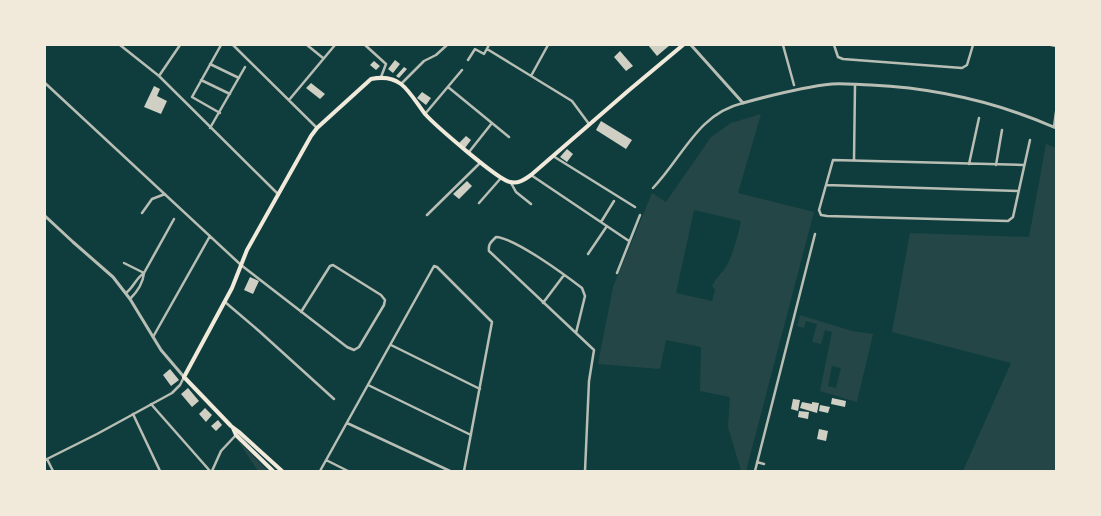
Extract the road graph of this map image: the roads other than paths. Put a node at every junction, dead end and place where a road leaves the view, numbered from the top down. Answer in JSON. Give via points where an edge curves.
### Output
{"nodes":[{"id":1,"x":120,"y":45,"type":"edge"},
{"id":2,"x":180,"y":45,"type":"edge"},
{"id":3,"x":221,"y":45,"type":"edge"},
{"id":4,"x":233,"y":45,"type":"edge"},
{"id":5,"x":307,"y":45,"type":"edge"},
{"id":6,"x":335,"y":45,"type":"edge"},
{"id":7,"x":365,"y":45,"type":"edge"},
{"id":8,"x":447,"y":45,"type":"edge"},
{"id":9,"x":490,"y":45,"type":"edge"},
{"id":10,"x":548,"y":45,"type":"edge"},
{"id":11,"x":683,"y":45,"type":"edge"},
{"id":12,"x":691,"y":45,"type":"edge"},
{"id":13,"x":783,"y":45,"type":"edge"},
{"id":14,"x":834,"y":45,"type":"edge"},
{"id":15,"x":974,"y":45,"type":"edge"},
{"id":16,"x":1051,"y":45,"type":"edge"},
{"id":17,"x":1056,"y":46,"type":"edge"},
{"id":18,"x":487,"y":49,"type":"junction"},
{"id":19,"x":323,"y":59,"type":"junction"},
{"id":20,"x":468,"y":60,"type":"dead end"},
{"id":21,"x":210,"y":64,"type":"junction"},
{"id":22,"x":245,"y":67,"type":"dead end"},
{"id":23,"x":462,"y":70,"type":"dead end"},
{"id":24,"x":160,"y":76,"type":"junction"},
{"id":25,"x":531,"y":76,"type":"junction"},
{"id":26,"x":239,"y":78,"type":"junction"},
{"id":27,"x":381,"y":78,"type":"junction"},
{"id":28,"x":201,"y":80,"type":"junction"},
{"id":29,"x":45,"y":83,"type":"edge"},
{"id":30,"x":401,"y":84,"type":"junction"},
{"id":31,"x":794,"y":85,"type":"dead end"},
{"id":32,"x":855,"y":85,"type":"junction"},
{"id":33,"x":448,"y":87,"type":"junction"},
{"id":34,"x":230,"y":94,"type":"junction"},
{"id":35,"x":288,"y":100,"type":"junction"},
{"id":36,"x":743,"y":103,"type":"junction"},
{"id":37,"x":1056,"y":112,"type":"edge"},
{"id":38,"x":220,"y":113,"type":"junction"},
{"id":39,"x":425,"y":114,"type":"junction"},
{"id":40,"x":978,"y":118,"type":"dead end"},
{"id":41,"x":492,"y":123,"type":"junction"},
{"id":42,"x":589,"y":124,"type":"junction"},
{"id":43,"x":210,"y":128,"type":"junction"},
{"id":44,"x":317,"y":128,"type":"junction"},
{"id":45,"x":1055,"y":128,"type":"edge"},
{"id":46,"x":1002,"y":130,"type":"dead end"},
{"id":47,"x":509,"y":137,"type":"dead end"},
{"id":48,"x":1030,"y":140,"type":"dead end"},
{"id":49,"x":469,"y":152,"type":"junction"},
{"id":50,"x":553,"y":156,"type":"junction"},
{"id":51,"x":854,"y":160,"type":"junction"},
{"id":52,"x":481,"y":162,"type":"junction"},
{"id":53,"x":968,"y":164,"type":"junction"},
{"id":54,"x":996,"y":165,"type":"junction"},
{"id":55,"x":1023,"y":165,"type":"junction"},
{"id":56,"x":531,"y":176,"type":"junction"},
{"id":57,"x":501,"y":178,"type":"junction"},
{"id":58,"x":511,"y":183,"type":"junction"},
{"id":59,"x":826,"y":185,"type":"junction"},
{"id":60,"x":654,"y":188,"type":"dead end"},
{"id":61,"x":1018,"y":192,"type":"junction"},
{"id":62,"x":165,"y":194,"type":"junction"},
{"id":63,"x":278,"y":194,"type":"junction"},
{"id":64,"x":614,"y":201,"type":"dead end"},
{"id":65,"x":480,"y":203,"type":"dead end"},
{"id":66,"x":531,"y":204,"type":"dead end"},
{"id":67,"x":636,"y":207,"type":"dead end"},
{"id":68,"x":142,"y":212,"type":"dead end"},
{"id":69,"x":427,"y":215,"type":"dead end"},
{"id":70,"x":640,"y":215,"type":"dead end"},
{"id":71,"x":45,"y":216,"type":"edge"},
{"id":72,"x":174,"y":219,"type":"dead end"},
{"id":73,"x":601,"y":222,"type":"junction"},
{"id":74,"x":607,"y":226,"type":"junction"},
{"id":75,"x":815,"y":234,"type":"dead end"},
{"id":76,"x":210,"y":236,"type":"junction"},
{"id":77,"x":630,"y":241,"type":"junction"},
{"id":78,"x":588,"y":254,"type":"dead end"},
{"id":79,"x":124,"y":263,"type":"dead end"},
{"id":80,"x":241,"y":265,"type":"junction"},
{"id":81,"x":144,"y":273,"type":"junction"},
{"id":82,"x":617,"y":273,"type":"dead end"},
{"id":83,"x":564,"y":275,"type":"junction"},
{"id":84,"x":126,"y":293,"type":"junction"},
{"id":85,"x":130,"y":298,"type":"junction"},
{"id":86,"x":224,"y":302,"type":"junction"},
{"id":87,"x":543,"y":302,"type":"junction"},
{"id":88,"x":301,"y":312,"type":"junction"},
{"id":89,"x":576,"y":333,"type":"junction"},
{"id":90,"x":153,"y":337,"type":"junction"},
{"id":91,"x":391,"y":344,"type":"junction"},
{"id":92,"x":184,"y":377,"type":"junction"},
{"id":93,"x":368,"y":385,"type":"junction"},
{"id":94,"x":480,"y":389,"type":"junction"},
{"id":95,"x":334,"y":399,"type":"dead end"},
{"id":96,"x":150,"y":404,"type":"junction"},
{"id":97,"x":133,"y":414,"type":"junction"},
{"id":98,"x":347,"y":423,"type":"junction"},
{"id":99,"x":231,"y":426,"type":"junction"},
{"id":100,"x":236,"y":435,"type":"junction"},
{"id":101,"x":471,"y":435,"type":"junction"},
{"id":102,"x":46,"y":460,"type":"edge"},
{"id":103,"x":326,"y":460,"type":"junction"},
{"id":104,"x":757,"y":462,"type":"junction"},
{"id":105,"x":764,"y":464,"type":"dead end"},
{"id":106,"x":53,"y":471,"type":"edge"},
{"id":107,"x":160,"y":471,"type":"edge"},
{"id":108,"x":211,"y":471,"type":"edge"},
{"id":109,"x":273,"y":471,"type":"edge"},
{"id":110,"x":282,"y":471,"type":"edge"},
{"id":111,"x":320,"y":471,"type":"edge"},
{"id":112,"x":348,"y":471,"type":"edge"},
{"id":113,"x":450,"y":471,"type":"edge"},
{"id":114,"x":464,"y":471,"type":"edge"},
{"id":115,"x":585,"y":471,"type":"edge"},
{"id":116,"x":755,"y":471,"type":"edge"}],
"edges":[{"from":1,"to":24,"type":"street"},
{"from":2,"to":24,"type":"street"},
{"from":3,"to":21,"type":"street"},
{"from":4,"to":35,"type":"street"},
{"from":5,"to":19,"type":"street"},
{"from":6,"to":19,"type":"street"},
{"from":7,"to":27,"type":"street","via":[[386,64]]},
{"from":8,"to":30,"type":"street","via":[[424,61]]},
{"from":9,"to":18,"type":"street"},
{"from":10,"to":25,"type":"street"},
{"from":11,"to":42,"type":"main road"},
{"from":12,"to":36,"type":"street"},
{"from":13,"to":31,"type":"street"},
{"from":14,"to":15,"type":"street","via":[[840,58],[962,68],[967,65]]},
{"from":16,"to":17,"type":"street"},
{"from":18,"to":20,"type":"street","via":[[484,54],[475,49]]},
{"from":18,"to":25,"type":"street"},
{"from":19,"to":35,"type":"street"},
{"from":21,"to":26,"type":"street"},
{"from":21,"to":28,"type":"street"},
{"from":22,"to":26,"type":"street"},
{"from":23,"to":33,"type":"street"},
{"from":24,"to":43,"type":"street"},
{"from":25,"to":42,"type":"street","via":[[572,102]]},
{"from":26,"to":34,"type":"street"},
{"from":27,"to":30,"type":"main road"},
{"from":27,"to":44,"type":"main road","via":[[364,84]]},
{"from":28,"to":34,"type":"street"},
{"from":28,"to":38,"type":"street","via":[[192,96]]},
{"from":29,"to":62,"type":"street"},
{"from":30,"to":39,"type":"main road"},
{"from":32,"to":36,"type":"street","via":[[798,89]]},
{"from":32,"to":45,"type":"street","via":[[899,86],[964,96],[995,104]]},
{"from":32,"to":51,"type":"street"},
{"from":33,"to":39,"type":"street"},
{"from":33,"to":41,"type":"street"},
{"from":34,"to":38,"type":"street"},
{"from":35,"to":44,"type":"street"},
{"from":36,"to":60,"type":"street","via":[[718,112],[703,124]]},
{"from":37,"to":45,"type":"street"},
{"from":38,"to":43,"type":"street"},
{"from":39,"to":49,"type":"main road"},
{"from":40,"to":53,"type":"street"},
{"from":41,"to":47,"type":"street"},
{"from":41,"to":49,"type":"street"},
{"from":42,"to":50,"type":"main road"},
{"from":43,"to":63,"type":"street"},
{"from":44,"to":63,"type":"main road"},
{"from":46,"to":54,"type":"street"},
{"from":48,"to":55,"type":"street"},
{"from":49,"to":52,"type":"main road"},
{"from":50,"to":56,"type":"main road"},
{"from":50,"to":67,"type":"street"},
{"from":51,"to":53,"type":"street"},
{"from":51,"to":59,"type":"street","via":[[834,160]]},
{"from":52,"to":57,"type":"main road"},
{"from":52,"to":69,"type":"street"},
{"from":53,"to":54,"type":"street"},
{"from":54,"to":55,"type":"street"},
{"from":55,"to":61,"type":"street"},
{"from":56,"to":58,"type":"main road"},
{"from":56,"to":73,"type":"street"},
{"from":57,"to":58,"type":"main road"},
{"from":57,"to":65,"type":"street"},
{"from":58,"to":66,"type":"street","via":[[516,192]]},
{"from":59,"to":61,"type":"street"},
{"from":59,"to":61,"type":"street","via":[[819,210],[821,215],[1011,220]]},
{"from":62,"to":68,"type":"street","via":[[152,199]]},
{"from":62,"to":76,"type":"street"},
{"from":63,"to":80,"type":"main road"},
{"from":64,"to":73,"type":"street"},
{"from":70,"to":77,"type":"street"},
{"from":71,"to":84,"type":"street"},
{"from":72,"to":81,"type":"street"},
{"from":73,"to":74,"type":"street"},
{"from":74,"to":77,"type":"street"},
{"from":74,"to":78,"type":"street"},
{"from":75,"to":104,"type":"street"},
{"from":76,"to":80,"type":"street"},
{"from":76,"to":90,"type":"street"},
{"from":77,"to":82,"type":"street"},
{"from":79,"to":81,"type":"street"},
{"from":80,"to":86,"type":"main road"},
{"from":80,"to":88,"type":"street"},
{"from":81,"to":84,"type":"street"},
{"from":81,"to":85,"type":"street"},
{"from":83,"to":87,"type":"street"},
{"from":83,"to":87,"type":"street","via":[[503,238],[496,237],[491,242],[489,251]]},
{"from":83,"to":89,"type":"street","via":[[582,288],[586,296]]},
{"from":84,"to":85,"type":"street"},
{"from":85,"to":90,"type":"street"},
{"from":86,"to":92,"type":"main road"},
{"from":86,"to":95,"type":"street"},
{"from":87,"to":89,"type":"street"},
{"from":88,"to":88,"type":"street","via":[[354,350],[359,347],[385,300],[333,265]]},
{"from":89,"to":115,"type":"street","via":[[594,350],[587,404]]},
{"from":90,"to":92,"type":"street"},
{"from":91,"to":93,"type":"street"},
{"from":91,"to":94,"type":"street"},
{"from":91,"to":94,"type":"street","via":[[434,266],[437,266],[492,322]]},
{"from":92,"to":96,"type":"street","via":[[172,393]]},
{"from":92,"to":99,"type":"main road"},
{"from":93,"to":98,"type":"street"},
{"from":93,"to":101,"type":"street"},
{"from":94,"to":101,"type":"street"},
{"from":96,"to":97,"type":"street"},
{"from":96,"to":108,"type":"street"},
{"from":97,"to":102,"type":"street"},
{"from":97,"to":107,"type":"street"},
{"from":98,"to":103,"type":"street"},
{"from":98,"to":113,"type":"street"},
{"from":99,"to":100,"type":"main road"},
{"from":99,"to":110,"type":"main road"},
{"from":100,"to":108,"type":"street","via":[[221,451]]},
{"from":100,"to":109,"type":"main road"},
{"from":101,"to":114,"type":"street"},
{"from":102,"to":106,"type":"street"},
{"from":103,"to":111,"type":"street"},
{"from":103,"to":112,"type":"street"},
{"from":104,"to":105,"type":"street"},
{"from":104,"to":116,"type":"street"}]}
